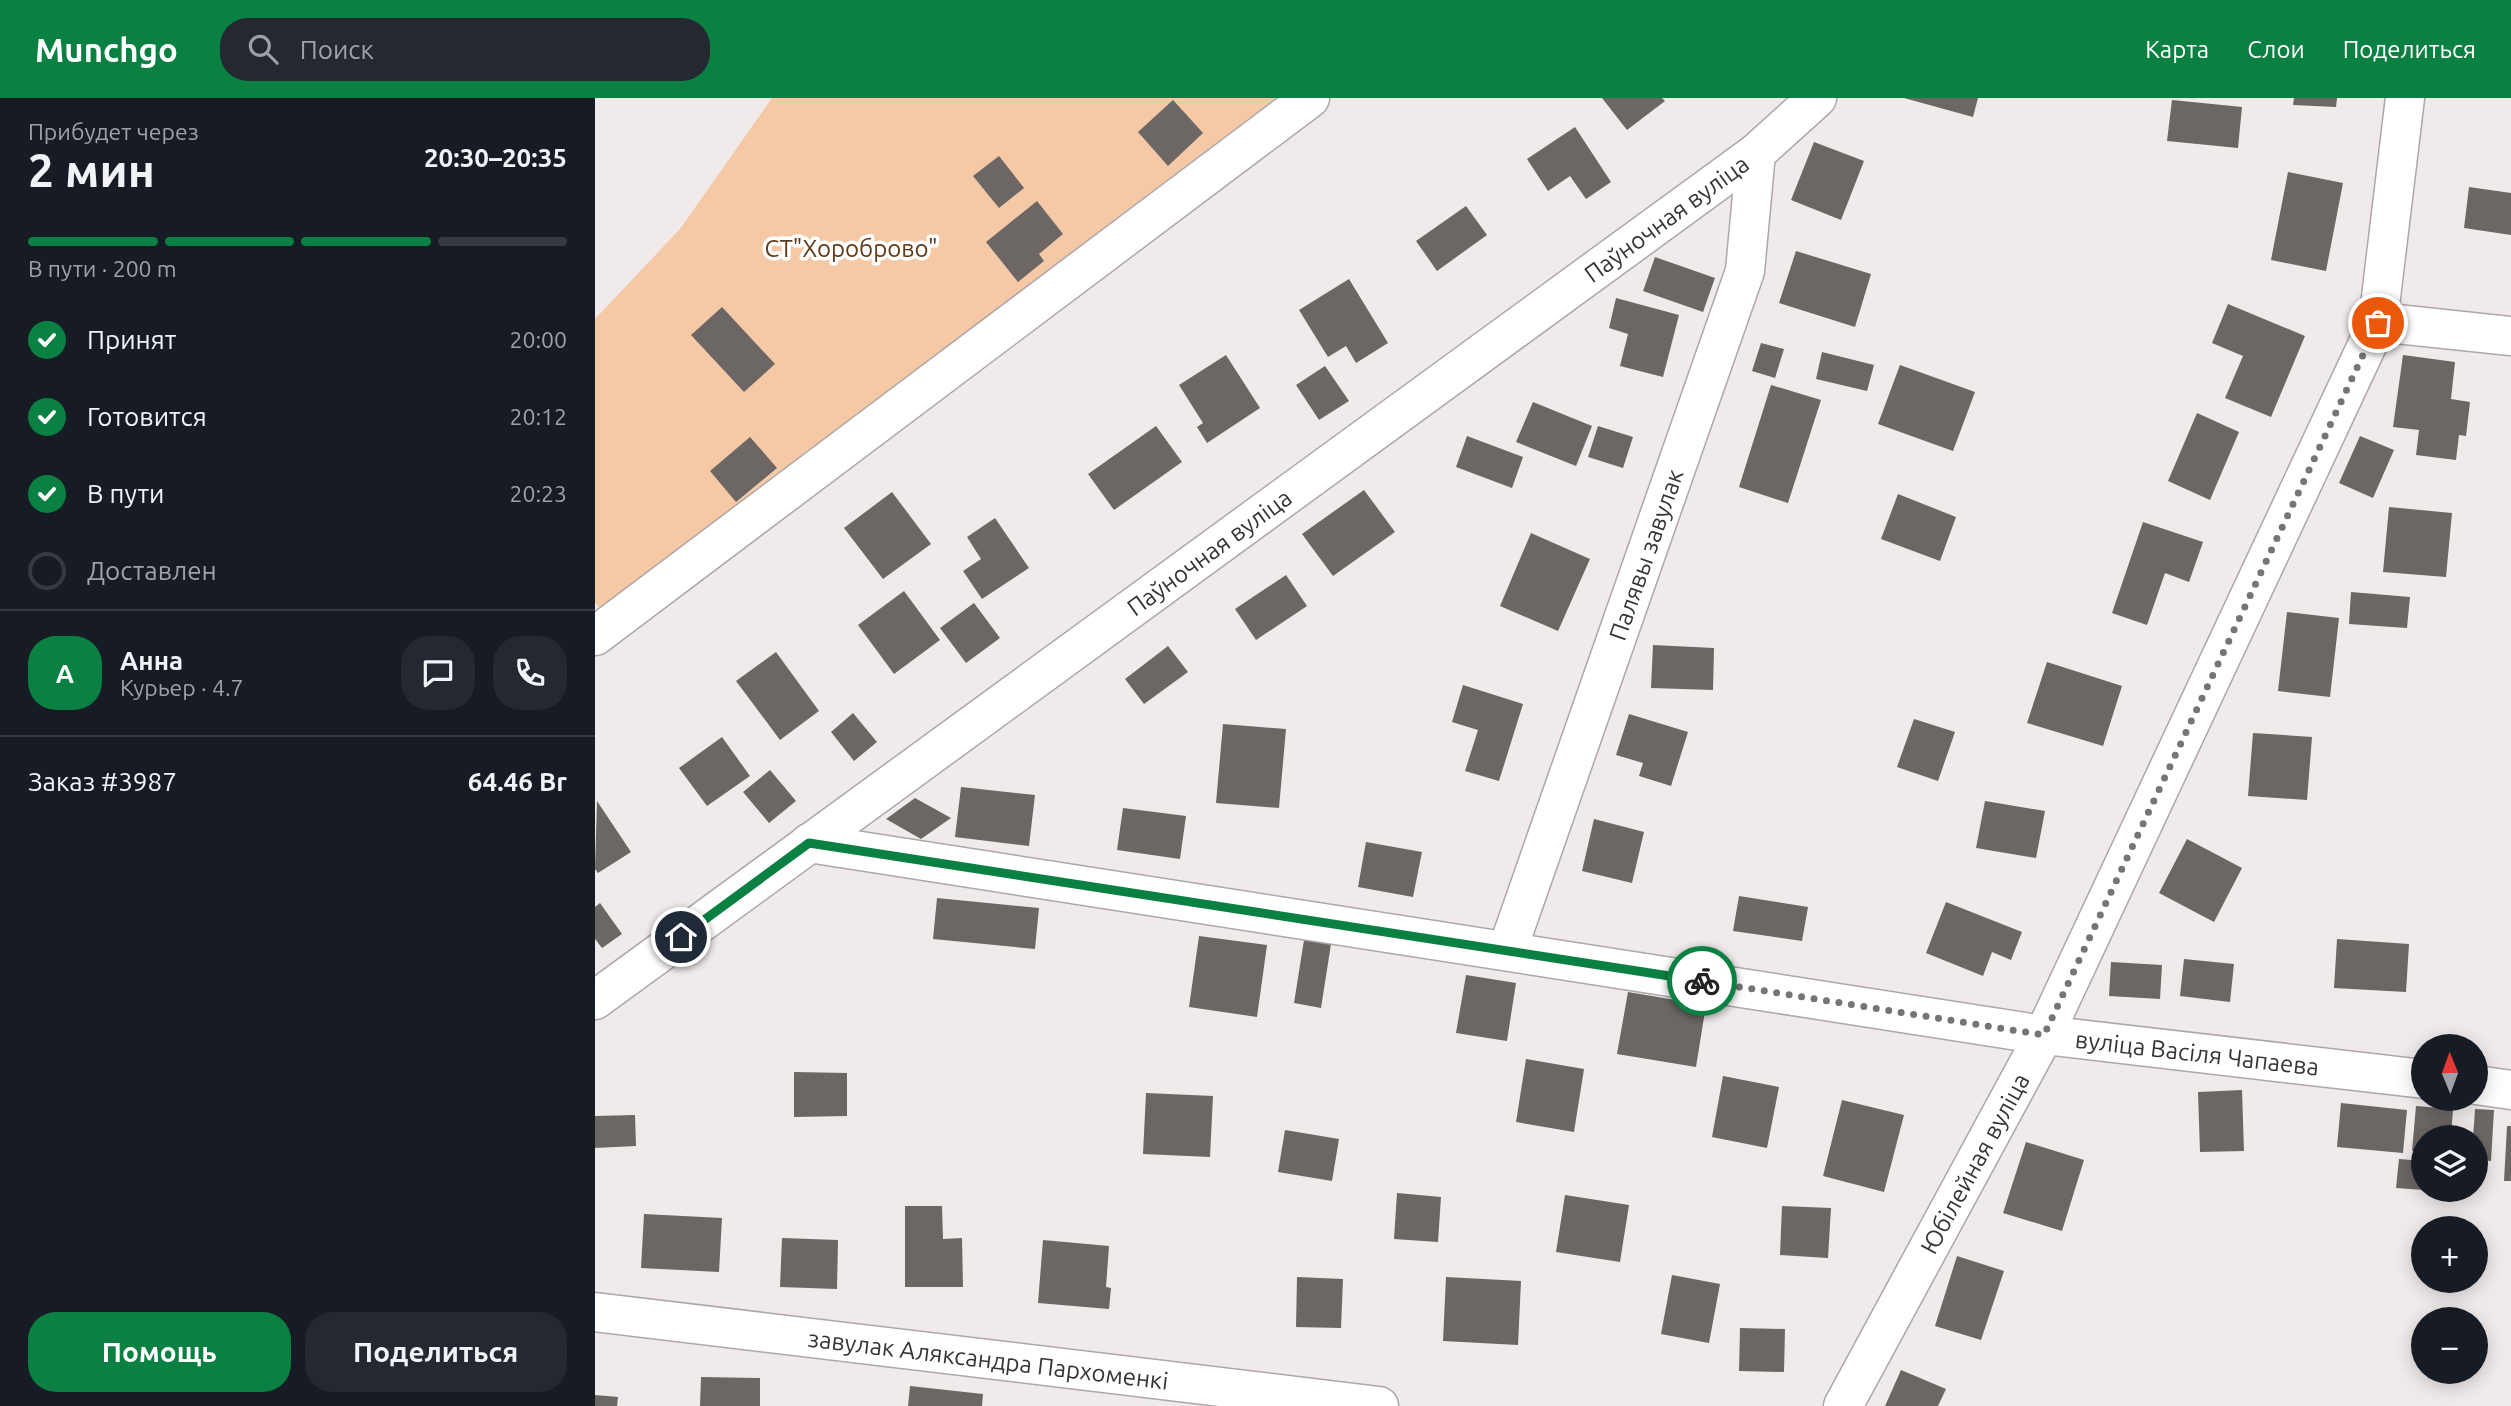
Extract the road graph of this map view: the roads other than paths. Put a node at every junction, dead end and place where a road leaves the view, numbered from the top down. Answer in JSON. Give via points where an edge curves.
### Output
{"nodes":[{"id":1,"x":1310,"y":98,"type":"edge"},
{"id":2,"x":1817,"y":98,"type":"edge"},
{"id":3,"x":2405,"y":98,"type":"edge"},
{"id":4,"x":1756,"y":152,"type":"junction"},
{"id":5,"x":2378,"y":323,"type":"junction"},
{"id":6,"x":2511,"y":336,"type":"edge"},
{"id":7,"x":595,"y":636,"type":"edge"},
{"id":8,"x":809,"y":843,"type":"junction"},
{"id":9,"x":1507,"y":951,"type":"junction"},
{"id":10,"x":595,"y":1000,"type":"edge"},
{"id":11,"x":2044,"y":1035,"type":"junction"},
{"id":12,"x":2411,"y":1077,"type":"edge"},
{"id":13,"x":2489,"y":1087,"type":"edge"},
{"id":14,"x":2511,"y":1090,"type":"edge"},
{"id":15,"x":595,"y":1312,"type":"edge"},
{"id":16,"x":1379,"y":1406,"type":"edge"},
{"id":17,"x":1843,"y":1406,"type":"edge"}],
"edges":[{"from":1,"to":7,"type":"street"},
{"from":2,"to":4,"type":"street","name":"Паўночная вуліца"},
{"from":3,"to":5,"type":"street","name":"Юбілейная вуліца"},
{"from":4,"to":8,"type":"street","name":"Паўночная вуліца"},
{"from":4,"to":9,"type":"street","name":"Палявы завулак","via":[[1745,271]]},
{"from":5,"to":6,"type":"street"},
{"from":5,"to":11,"type":"street","name":"Юбілейная вуліца"},
{"from":8,"to":9,"type":"street","name":"вуліца Васіля Чапаева"},
{"from":8,"to":10,"type":"street","name":"Паўночная вуліца"},
{"from":9,"to":11,"type":"street","name":"вуліца Васіля Чапаева"},
{"from":11,"to":12,"type":"street","name":"вуліца Васіля Чапаева"},
{"from":11,"to":17,"type":"street","name":"Юбілейная вуліца"},
{"from":13,"to":14,"type":"street"},
{"from":15,"to":16,"type":"street","name":"завулак Аляксандра Пархоменкі"}]}
